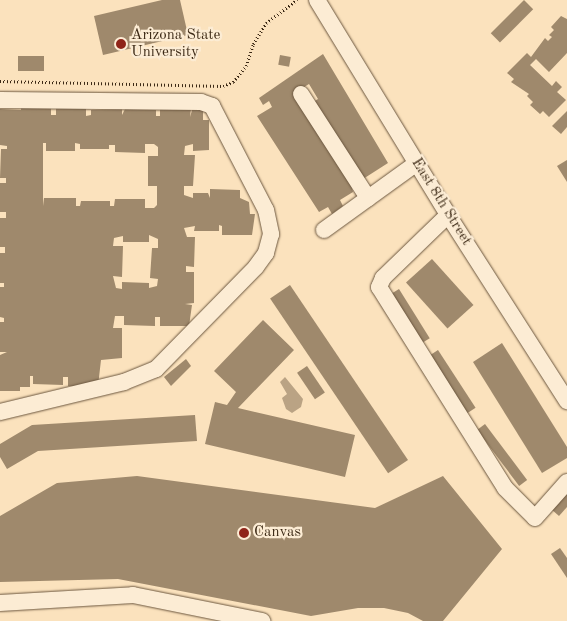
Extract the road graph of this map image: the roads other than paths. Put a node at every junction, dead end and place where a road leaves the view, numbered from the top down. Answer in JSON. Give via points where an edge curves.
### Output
{"nodes":[{"id":1,"x":318,"y":0,"type":"edge"},
{"id":2,"x":302,"y":94,"type":"dead end"},
{"id":3,"x":0,"y":100,"type":"edge"},
{"id":4,"x":417,"y":164,"type":"junction"},
{"id":5,"x":368,"y":198,"type":"junction"},
{"id":6,"x":448,"y":215,"type":"junction"},
{"id":7,"x":324,"y":230,"type":"dead end"},
{"id":8,"x":567,"y":401,"type":"edge"},
{"id":9,"x":0,"y":412,"type":"edge"},
{"id":10,"x":567,"y":482,"type":"edge"},
{"id":11,"x":0,"y":603,"type":"edge"},
{"id":12,"x":262,"y":621,"type":"edge"}],
"edges":[{"from":1,"to":4,"type":"street","name":"East 8th Street"},
{"from":2,"to":5,"type":"street"},
{"from":3,"to":9,"type":"street","via":[[201,102],[212,106],[266,210],[271,234],[266,253],[256,267],[156,369],[124,382]]},
{"from":4,"to":5,"type":"street"},
{"from":4,"to":6,"type":"street","name":"East 8th Street"},
{"from":5,"to":7,"type":"street"},
{"from":6,"to":8,"type":"street","name":"East 8th Street"},
{"from":6,"to":10,"type":"street","via":[[383,278],[379,287],[505,488],[535,518]]},
{"from":11,"to":12,"type":"street","via":[[134,595]]}]}
